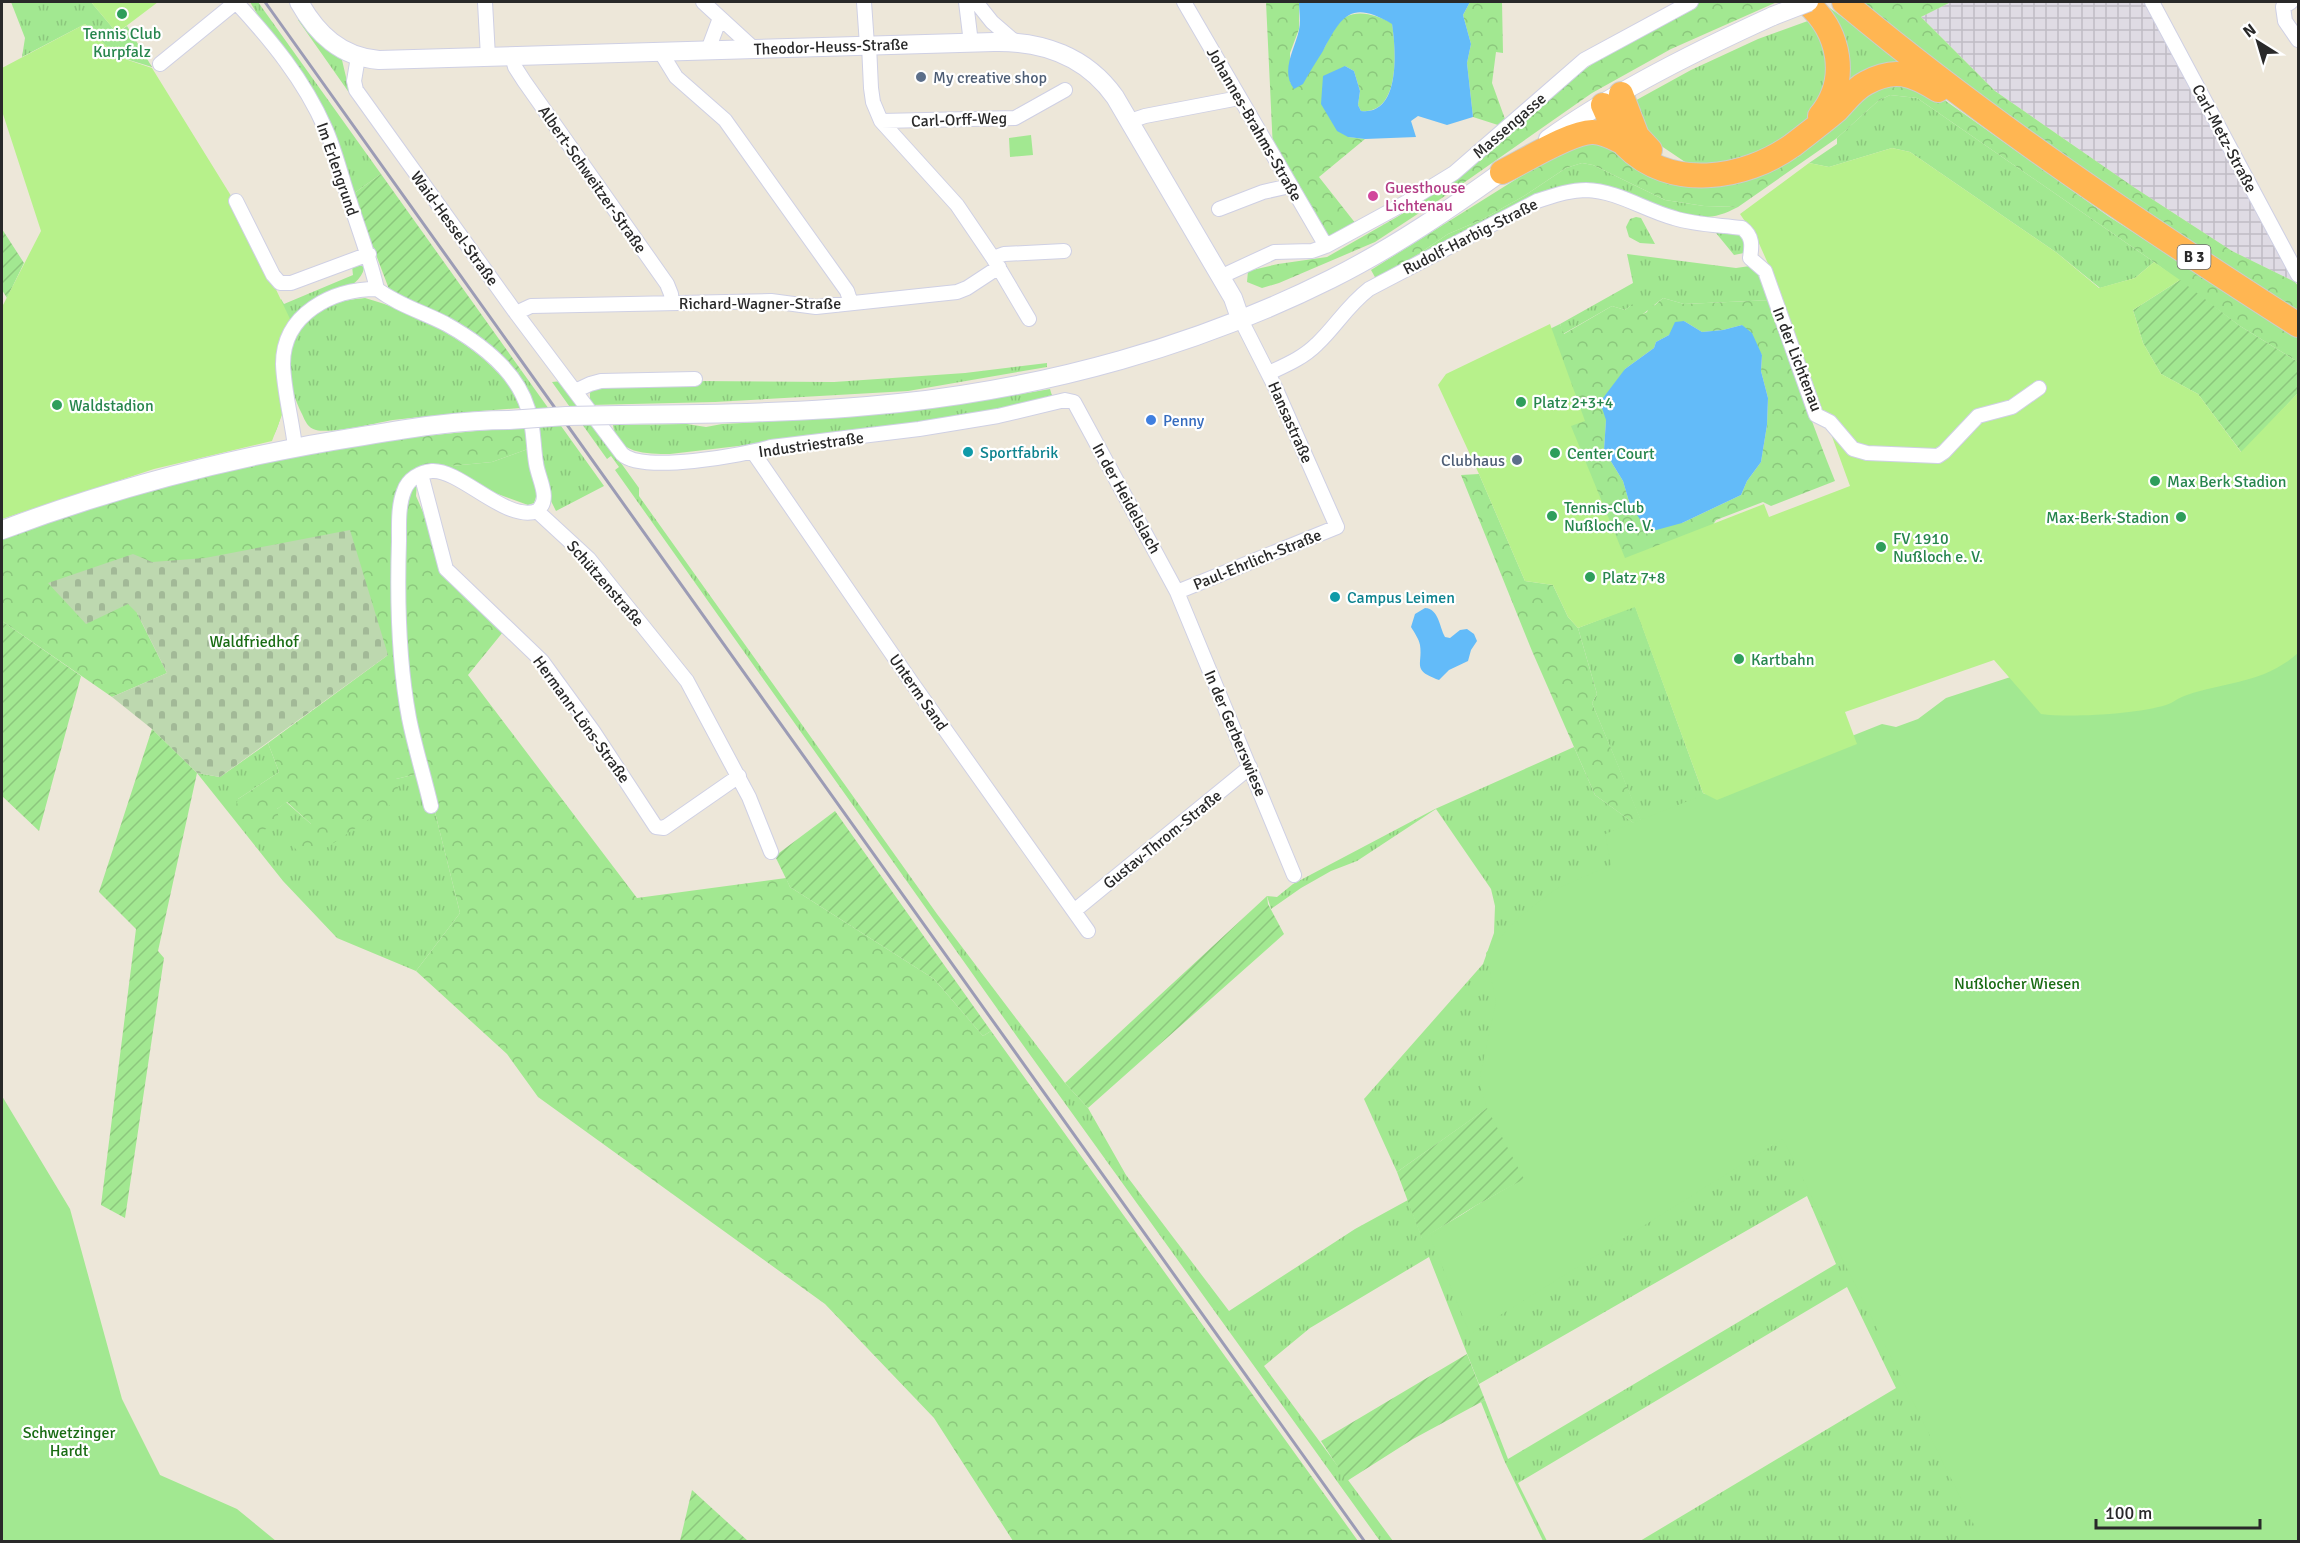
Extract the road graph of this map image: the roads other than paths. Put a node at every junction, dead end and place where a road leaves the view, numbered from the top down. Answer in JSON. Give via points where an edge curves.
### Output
{"nodes":[{"id":1,"x":236,"y":2,"type":"edge"},
{"id":2,"x":299,"y":2,"type":"edge"},
{"id":3,"x":485,"y":2,"type":"edge"},
{"id":4,"x":703,"y":2,"type":"edge"},
{"id":5,"x":864,"y":2,"type":"edge"},
{"id":6,"x":966,"y":2,"type":"edge"},
{"id":7,"x":976,"y":2,"type":"edge"},
{"id":8,"x":1184,"y":2,"type":"edge"},
{"id":9,"x":1691,"y":2,"type":"edge"},
{"id":10,"x":1808,"y":2,"type":"edge"},
{"id":11,"x":1844,"y":2,"type":"edge"},
{"id":12,"x":2152,"y":2,"type":"edge"},
{"id":13,"x":2291,"y":2,"type":"edge"},
{"id":14,"x":720,"y":18,"type":"junction"},
{"id":15,"x":2298,"y":40,"type":"edge"},
{"id":16,"x":1014,"y":42,"type":"junction"},
{"id":17,"x":970,"y":43,"type":"junction"},
{"id":18,"x":868,"y":45,"type":"junction"},
{"id":19,"x":753,"y":48,"type":"junction"},
{"id":20,"x":708,"y":50,"type":"junction"},
{"id":21,"x":660,"y":51,"type":"junction"},
{"id":22,"x":512,"y":56,"type":"junction"},
{"id":23,"x":358,"y":57,"type":"junction"},
{"id":24,"x":488,"y":57,"type":"junction"},
{"id":25,"x":160,"y":64,"type":"dead end"},
{"id":26,"x":1065,"y":90,"type":"dead end"},
{"id":27,"x":1239,"y":98,"type":"junction"},
{"id":28,"x":1966,"y":98,"type":"junction"},
{"id":29,"x":1612,"y":100,"type":"junction"},
{"id":30,"x":881,"y":121,"type":"junction"},
{"id":31,"x":1130,"y":121,"type":"junction"},
{"id":32,"x":1804,"y":136,"type":"junction"},
{"id":33,"x":1624,"y":144,"type":"junction"},
{"id":34,"x":1502,"y":172,"type":"junction"},
{"id":35,"x":1681,"y":173,"type":"junction"},
{"id":36,"x":1290,"y":186,"type":"junction"},
{"id":37,"x":1611,"y":194,"type":"joint"},
{"id":38,"x":236,"y":201,"type":"dead end"},
{"id":39,"x":1219,"y":209,"type":"dead end"},
{"id":40,"x":1326,"y":246,"type":"junction"},
{"id":41,"x":1064,"y":251,"type":"dead end"},
{"id":42,"x":369,"y":254,"type":"junction"},
{"id":43,"x":996,"y":262,"type":"junction"},
{"id":44,"x":2298,"y":275,"type":"edge"},
{"id":45,"x":1220,"y":277,"type":"junction"},
{"id":46,"x":376,"y":289,"type":"junction"},
{"id":47,"x":672,"y":303,"type":"junction"},
{"id":48,"x":851,"y":303,"type":"junction"},
{"id":49,"x":516,"y":313,"type":"junction"},
{"id":50,"x":1240,"y":318,"type":"junction"},
{"id":51,"x":1029,"y":320,"type":"dead end"},
{"id":52,"x":2298,"y":325,"type":"edge"},
{"id":53,"x":1269,"y":373,"type":"junction"},
{"id":54,"x":696,"y":379,"type":"dead end"},
{"id":55,"x":2039,"y":388,"type":"dead end"},
{"id":56,"x":575,"y":391,"type":"junction"},
{"id":57,"x":1076,"y":405,"type":"joint"},
{"id":58,"x":295,"y":447,"type":"junction"},
{"id":59,"x":753,"y":452,"type":"junction"},
{"id":60,"x":421,"y":474,"type":"junction"},
{"id":61,"x":537,"y":511,"type":"junction"},
{"id":62,"x":1337,"y":527,"type":"joint"},
{"id":63,"x":2,"y":530,"type":"edge"},
{"id":64,"x":1177,"y":592,"type":"junction"},
{"id":65,"x":1250,"y":767,"type":"junction"},
{"id":66,"x":739,"y":776,"type":"junction"},
{"id":67,"x":431,"y":806,"type":"dead end"},
{"id":68,"x":771,"y":852,"type":"dead end"},
{"id":69,"x":1294,"y":875,"type":"dead end"},
{"id":70,"x":1074,"y":911,"type":"junction"},
{"id":71,"x":1088,"y":931,"type":"dead end"}],
"edges":[{"from":1,"to":25,"type":"street"},
{"from":1,"to":42,"type":"street","name":"Im Erlengrund","via":[[265,33],[315,106],[332,143]]},
{"from":2,"to":23,"type":"main road","name":"Theodor-Heuss-Straße","via":[[324,36]]},
{"from":3,"to":24,"type":"street"},
{"from":4,"to":14,"type":"street"},
{"from":5,"to":18,"type":"street"},
{"from":6,"to":17,"type":"street"},
{"from":7,"to":16,"type":"street"},
{"from":8,"to":27,"type":"street","name":"Johannes-Brahms-Straße"},
{"from":9,"to":40,"type":"street","name":"Massengasse","via":[[1584,60],[1457,171]]},
{"from":10,"to":29,"type":"main road","bridge":true,"via":[[1706,47]]},
{"from":10,"to":32,"type":"highway","via":[[1834,39],[1838,70],[1827,108]]},
{"from":11,"to":28,"type":"highway","number":"B 3"},
{"from":12,"to":44,"type":"street","name":"Carl-Metz-Straße"},
{"from":13,"to":15,"type":"street","via":[[2283,7],[2285,21]]},
{"from":14,"to":19,"type":"street"},
{"from":14,"to":20,"type":"street"},
{"from":16,"to":17,"type":"main road","name":"Theodor-Heuss-Straße"},
{"from":16,"to":31,"type":"main road","name":"Theodor-Heuss-Straße","via":[[1071,57],[1112,92]]},
{"from":17,"to":18,"type":"main road","name":"Theodor-Heuss-Straße"},
{"from":18,"to":19,"type":"main road","name":"Theodor-Heuss-Straße"},
{"from":18,"to":30,"type":"street","via":[[872,95]]},
{"from":19,"to":20,"type":"main road","name":"Theodor-Heuss-Straße"},
{"from":20,"to":21,"type":"main road","name":"Theodor-Heuss-Straße"},
{"from":21,"to":22,"type":"main road","name":"Theodor-Heuss-Straße"},
{"from":21,"to":48,"type":"street","via":[[676,77],[725,120],[847,291]]},
{"from":22,"to":24,"type":"main road","name":"Theodor-Heuss-Straße"},
{"from":22,"to":47,"type":"street","name":"Albert-Schweitzer-Straße","via":[[524,81],[667,284]]},
{"from":23,"to":24,"type":"main road","name":"Theodor-Heuss-Straße"},
{"from":23,"to":49,"type":"street","name":"Waid-Hessel-Straße","via":[[356,90]]},
{"from":26,"to":30,"type":"street","name":"Carl-Orff-Weg","via":[[1015,118]]},
{"from":27,"to":31,"type":"street"},
{"from":27,"to":36,"type":"street","name":"Johannes-Brahms-Straße"},
{"from":28,"to":32,"type":"highway","via":[[1943,93],[1916,76],[1886,76],[1865,83]]},
{"from":28,"to":52,"type":"highway","number":"B 3","via":[[2090,188]]},
{"from":29,"to":33,"type":"highway"},
{"from":29,"to":34,"type":"main road","via":[[1562,129]]},
{"from":29,"to":35,"type":"highway","via":[[1646,146]]},
{"from":30,"to":43,"type":"street","via":[[944,190]]},
{"from":31,"to":45,"type":"main road","name":"Theodor-Heuss-Straße"},
{"from":32,"to":35,"type":"highway","via":[[1748,169],[1713,176]]},
{"from":33,"to":34,"type":"highway","via":[[1592,132],[1575,135]]},
{"from":33,"to":35,"type":"highway","via":[[1663,170]]},
{"from":34,"to":50,"type":"main road","via":[[1403,239],[1355,266]]},
{"from":36,"to":39,"type":"street"},
{"from":36,"to":40,"type":"street","name":"Johannes-Brahms-Straße"},
{"from":37,"to":53,"type":"street","name":"Rudolf-Harbig-Straße","via":[[1586,190],[1537,201],[1369,289],[1308,352]]},
{"from":37,"to":55,"type":"street","name":"In der Lichtenau","via":[[1671,218],[1748,232],[1750,258],[1765,271],[1816,415],[1830,422],[1856,451],[1938,456],[1978,416],[2013,407]]},
{"from":38,"to":42,"type":"street","via":[[280,283],[291,283]]},
{"from":40,"to":45,"type":"street","name":"Massengasse","via":[[1312,251],[1274,252]]},
{"from":41,"to":43,"type":"street","via":[[1004,254]]},
{"from":42,"to":46,"type":"street","name":"Im Erlengrund"},
{"from":43,"to":48,"type":"street","name":"Richard-Wagner-Straße","via":[[957,292]]},
{"from":43,"to":51,"type":"street"},
{"from":45,"to":50,"type":"main road","name":"Theodor-Heuss-Straße"},
{"from":46,"to":58,"type":"street","via":[[324,300],[303,316],[290,335],[283,364]]},
{"from":46,"to":61,"type":"street","via":[[446,324],[488,352],[513,378],[531,419],[544,496]]},
{"from":47,"to":48,"type":"street","name":"Richard-Wagner-Straße","via":[[771,301],[816,307]]},
{"from":47,"to":49,"type":"street","name":"Richard-Wagner-Straße","via":[[531,306]]},
{"from":49,"to":56,"type":"street","name":"Waid-Hessel-Straße"},
{"from":50,"to":53,"type":"street","name":"Hansastraße"},
{"from":50,"to":58,"type":"main road","bridge":true,"via":[[1110,362],[1043,380],[958,395],[784,411],[483,421],[396,430]]},
{"from":53,"to":62,"type":"street","name":"Hansastraße"},
{"from":54,"to":56,"type":"street","via":[[601,381]]},
{"from":56,"to":59,"type":"street","name":"Industriestraße","via":[[629,460],[670,463]]},
{"from":57,"to":59,"type":"street","name":"Industriestraße","via":[[1065,400],[998,416]]},
{"from":57,"to":64,"type":"street","name":"In der Heidelslach"},
{"from":58,"to":63,"type":"main road","via":[[150,481]]},
{"from":59,"to":70,"type":"street","name":"Unterm Sand"},
{"from":60,"to":61,"type":"street","via":[[442,472],[505,505],[525,512]]},
{"from":60,"to":66,"type":"street","name":"Hermann-Löns-Straße","via":[[446,569],[542,661],[656,827],[664,828]]},
{"from":60,"to":67,"type":"street","via":[[408,484],[402,496],[398,616],[409,717]]},
{"from":61,"to":66,"type":"street","name":"Schützenstraße","via":[[589,559],[687,681]]},
{"from":62,"to":64,"type":"street","name":"Paul-Ehrlich-Straße"},
{"from":64,"to":65,"type":"street","name":"In der Gerberswiese"},
{"from":65,"to":69,"type":"street","name":"In der Gerberswiese"},
{"from":65,"to":70,"type":"street","name":"Gustav-Throm-Straße"},
{"from":66,"to":68,"type":"street","name":"Schützenstraße"},
{"from":70,"to":71,"type":"street","name":"Unterm Sand"}]}
